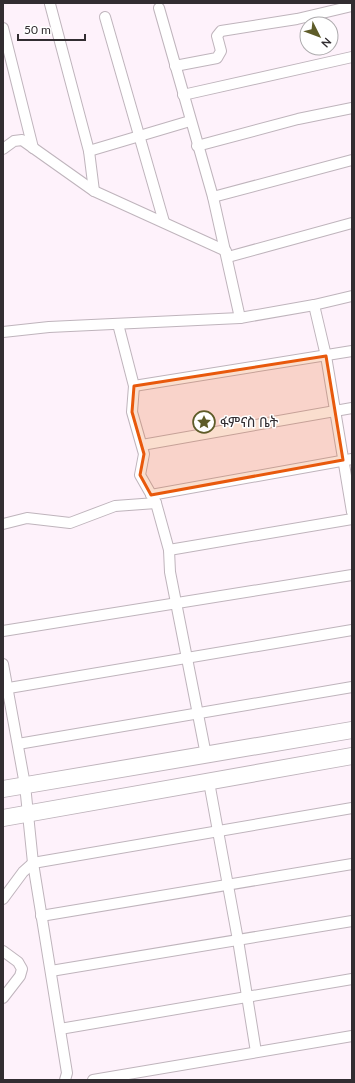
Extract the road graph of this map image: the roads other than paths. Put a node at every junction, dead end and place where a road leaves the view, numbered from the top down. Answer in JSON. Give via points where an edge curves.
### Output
{"nodes":[{"id":1,"x":50,"y":4,"type":"edge"},
{"id":2,"x":352,"y":6,"type":"edge"},
{"id":3,"x":159,"y":8,"type":"dead end"},
{"id":4,"x":105,"y":17,"type":"dead end"},
{"id":5,"x":3,"y":28,"type":"edge"},
{"id":6,"x":352,"y":57,"type":"edge"},
{"id":7,"x":175,"y":66,"type":"junction"},
{"id":8,"x":183,"y":95,"type":"junction"},
{"id":9,"x":352,"y":108,"type":"edge"},
{"id":10,"x":190,"y":121,"type":"junction"},
{"id":11,"x":140,"y":136,"type":"junction"},
{"id":12,"x":197,"y":146,"type":"junction"},
{"id":13,"x":33,"y":148,"type":"junction"},
{"id":14,"x":3,"y":149,"type":"edge"},
{"id":15,"x":89,"y":150,"type":"junction"},
{"id":16,"x":352,"y":160,"type":"edge"},
{"id":17,"x":94,"y":191,"type":"junction"},
{"id":18,"x":213,"y":197,"type":"junction"},
{"id":19,"x":164,"y":222,"type":"junction"},
{"id":20,"x":352,"y":224,"type":"edge"},
{"id":21,"x":227,"y":254,"type":"junction"},
{"id":22,"x":352,"y":296,"type":"edge"},
{"id":23,"x":314,"y":305,"type":"junction"},
{"id":24,"x":240,"y":318,"type":"junction"},
{"id":25,"x":118,"y":324,"type":"junction"},
{"id":26,"x":3,"y":332,"type":"edge"},
{"id":27,"x":352,"y":351,"type":"edge"},
{"id":28,"x":326,"y":356,"type":"junction"},
{"id":29,"x":134,"y":386,"type":"junction"},
{"id":30,"x":352,"y":408,"type":"edge"},
{"id":31,"x":334,"y":411,"type":"junction"},
{"id":32,"x":142,"y":445,"type":"junction"},
{"id":33,"x":348,"y":460,"type":"edge"},
{"id":34,"x":153,"y":499,"type":"junction"},
{"id":35,"x":352,"y":512,"type":"edge"},
{"id":36,"x":352,"y":519,"type":"edge"},
{"id":37,"x":3,"y":524,"type":"edge"},
{"id":38,"x":169,"y":550,"type":"junction"},
{"id":39,"x":352,"y":575,"type":"edge"},
{"id":40,"x":176,"y":602,"type":"junction"},
{"id":41,"x":352,"y":630,"type":"edge"},
{"id":42,"x":3,"y":631,"type":"edge"},
{"id":43,"x":188,"y":659,"type":"junction"},
{"id":44,"x":3,"y":664,"type":"edge"},
{"id":45,"x":352,"y":687,"type":"edge"},
{"id":46,"x":5,"y":689,"type":"edge"},
{"id":47,"x":199,"y":714,"type":"junction"},
{"id":48,"x":352,"y":730,"type":"edge"},
{"id":49,"x":18,"y":744,"type":"junction"},
{"id":50,"x":206,"y":755,"type":"junction"},
{"id":51,"x":352,"y":756,"type":"edge"},
{"id":52,"x":209,"y":782,"type":"junction"},
{"id":53,"x":25,"y":785,"type":"junction"},
{"id":54,"x":3,"y":789,"type":"edge"},
{"id":55,"x":352,"y":808,"type":"edge"},
{"id":56,"x":27,"y":813,"type":"junction"},
{"id":57,"x":3,"y":818,"type":"edge"},
{"id":58,"x":218,"y":831,"type":"junction"},
{"id":59,"x":33,"y":863,"type":"junction"},
{"id":60,"x":352,"y":864,"type":"edge"},
{"id":61,"x":227,"y":885,"type":"junction"},
{"id":62,"x":3,"y":899,"type":"edge"},
{"id":63,"x":41,"y":916,"type":"junction"},
{"id":64,"x":352,"y":921,"type":"edge"},
{"id":65,"x":238,"y":940,"type":"junction"},
{"id":66,"x":3,"y":950,"type":"edge"},
{"id":67,"x":51,"y":971,"type":"junction"},
{"id":68,"x":352,"y":979,"type":"edge"},
{"id":69,"x":247,"y":997,"type":"junction"},
{"id":70,"x":3,"y":998,"type":"edge"},
{"id":71,"x":60,"y":1028,"type":"junction"},
{"id":72,"x":352,"y":1036,"type":"edge"},
{"id":73,"x":256,"y":1052,"type":"junction"},
{"id":74,"x":65,"y":1080,"type":"edge"},
{"id":75,"x":93,"y":1080,"type":"edge"}],
"edges":[{"from":1,"to":15,"type":"street"},
{"from":2,"to":7,"type":"street","via":[[297,19],[221,31],[217,36],[221,51],[217,58]]},
{"from":3,"to":7,"type":"street"},
{"from":4,"to":11,"type":"street"},
{"from":5,"to":13,"type":"street"},
{"from":6,"to":8,"type":"street"},
{"from":7,"to":8,"type":"street"},
{"from":8,"to":10,"type":"street"},
{"from":9,"to":12,"type":"street","via":[[298,119]]},
{"from":10,"to":11,"type":"street"},
{"from":10,"to":12,"type":"street"},
{"from":11,"to":15,"type":"street"},
{"from":11,"to":19,"type":"street"},
{"from":12,"to":18,"type":"street"},
{"from":13,"to":14,"type":"street","via":[[22,140],[14,141]]},
{"from":13,"to":17,"type":"street"},
{"from":15,"to":17,"type":"street"},
{"from":16,"to":18,"type":"street"},
{"from":17,"to":19,"type":"street"},
{"from":18,"to":21,"type":"street"},
{"from":19,"to":21,"type":"street"},
{"from":20,"to":21,"type":"street"},
{"from":21,"to":24,"type":"street"},
{"from":22,"to":23,"type":"street"},
{"from":23,"to":24,"type":"street"},
{"from":23,"to":28,"type":"street"},
{"from":24,"to":25,"type":"street"},
{"from":25,"to":26,"type":"street"},
{"from":25,"to":29,"type":"street"},
{"from":27,"to":28,"type":"street"},
{"from":28,"to":29,"type":"street"},
{"from":28,"to":31,"type":"street"},
{"from":29,"to":32,"type":"street","via":[[132,412]]},
{"from":30,"to":31,"type":"street"},
{"from":31,"to":32,"type":"street"},
{"from":31,"to":33,"type":"street"},
{"from":32,"to":34,"type":"street","via":[[144,454],[140,475]]},
{"from":33,"to":34,"type":"street"},
{"from":33,"to":35,"type":"street"},
{"from":34,"to":37,"type":"street","via":[[115,506],[70,523],[27,518]]},
{"from":34,"to":38,"type":"street"},
{"from":36,"to":38,"type":"street"},
{"from":38,"to":40,"type":"street"},
{"from":39,"to":40,"type":"street"},
{"from":40,"to":42,"type":"street"},
{"from":40,"to":43,"type":"street"},
{"from":41,"to":43,"type":"street"},
{"from":43,"to":46,"type":"street"},
{"from":43,"to":47,"type":"street"},
{"from":44,"to":46,"type":"street"},
{"from":45,"to":47,"type":"street"},
{"from":46,"to":49,"type":"street"},
{"from":47,"to":49,"type":"street"},
{"from":47,"to":50,"type":"street"},
{"from":48,"to":50,"type":"highway"},
{"from":49,"to":53,"type":"street"},
{"from":50,"to":53,"type":"highway"},
{"from":51,"to":52,"type":"highway"},
{"from":52,"to":56,"type":"highway"},
{"from":52,"to":58,"type":"street"},
{"from":53,"to":54,"type":"highway"},
{"from":53,"to":56,"type":"street"},
{"from":55,"to":58,"type":"street"},
{"from":56,"to":57,"type":"highway"},
{"from":56,"to":59,"type":"street"},
{"from":58,"to":59,"type":"street"},
{"from":58,"to":61,"type":"street"},
{"from":59,"to":62,"type":"street"},
{"from":59,"to":63,"type":"street"},
{"from":60,"to":61,"type":"street"},
{"from":61,"to":63,"type":"street","via":[[108,907]]},
{"from":61,"to":65,"type":"street"},
{"from":63,"to":67,"type":"street"},
{"from":64,"to":65,"type":"street"},
{"from":65,"to":67,"type":"street"},
{"from":65,"to":69,"type":"street"},
{"from":66,"to":70,"type":"street","via":[[18,962],[22,969],[20,976]]},
{"from":67,"to":71,"type":"street"},
{"from":68,"to":69,"type":"street"},
{"from":69,"to":71,"type":"street"},
{"from":69,"to":73,"type":"street"},
{"from":71,"to":74,"type":"street","via":[[67,1073]]},
{"from":72,"to":73,"type":"street"},
{"from":73,"to":75,"type":"street"}]}
